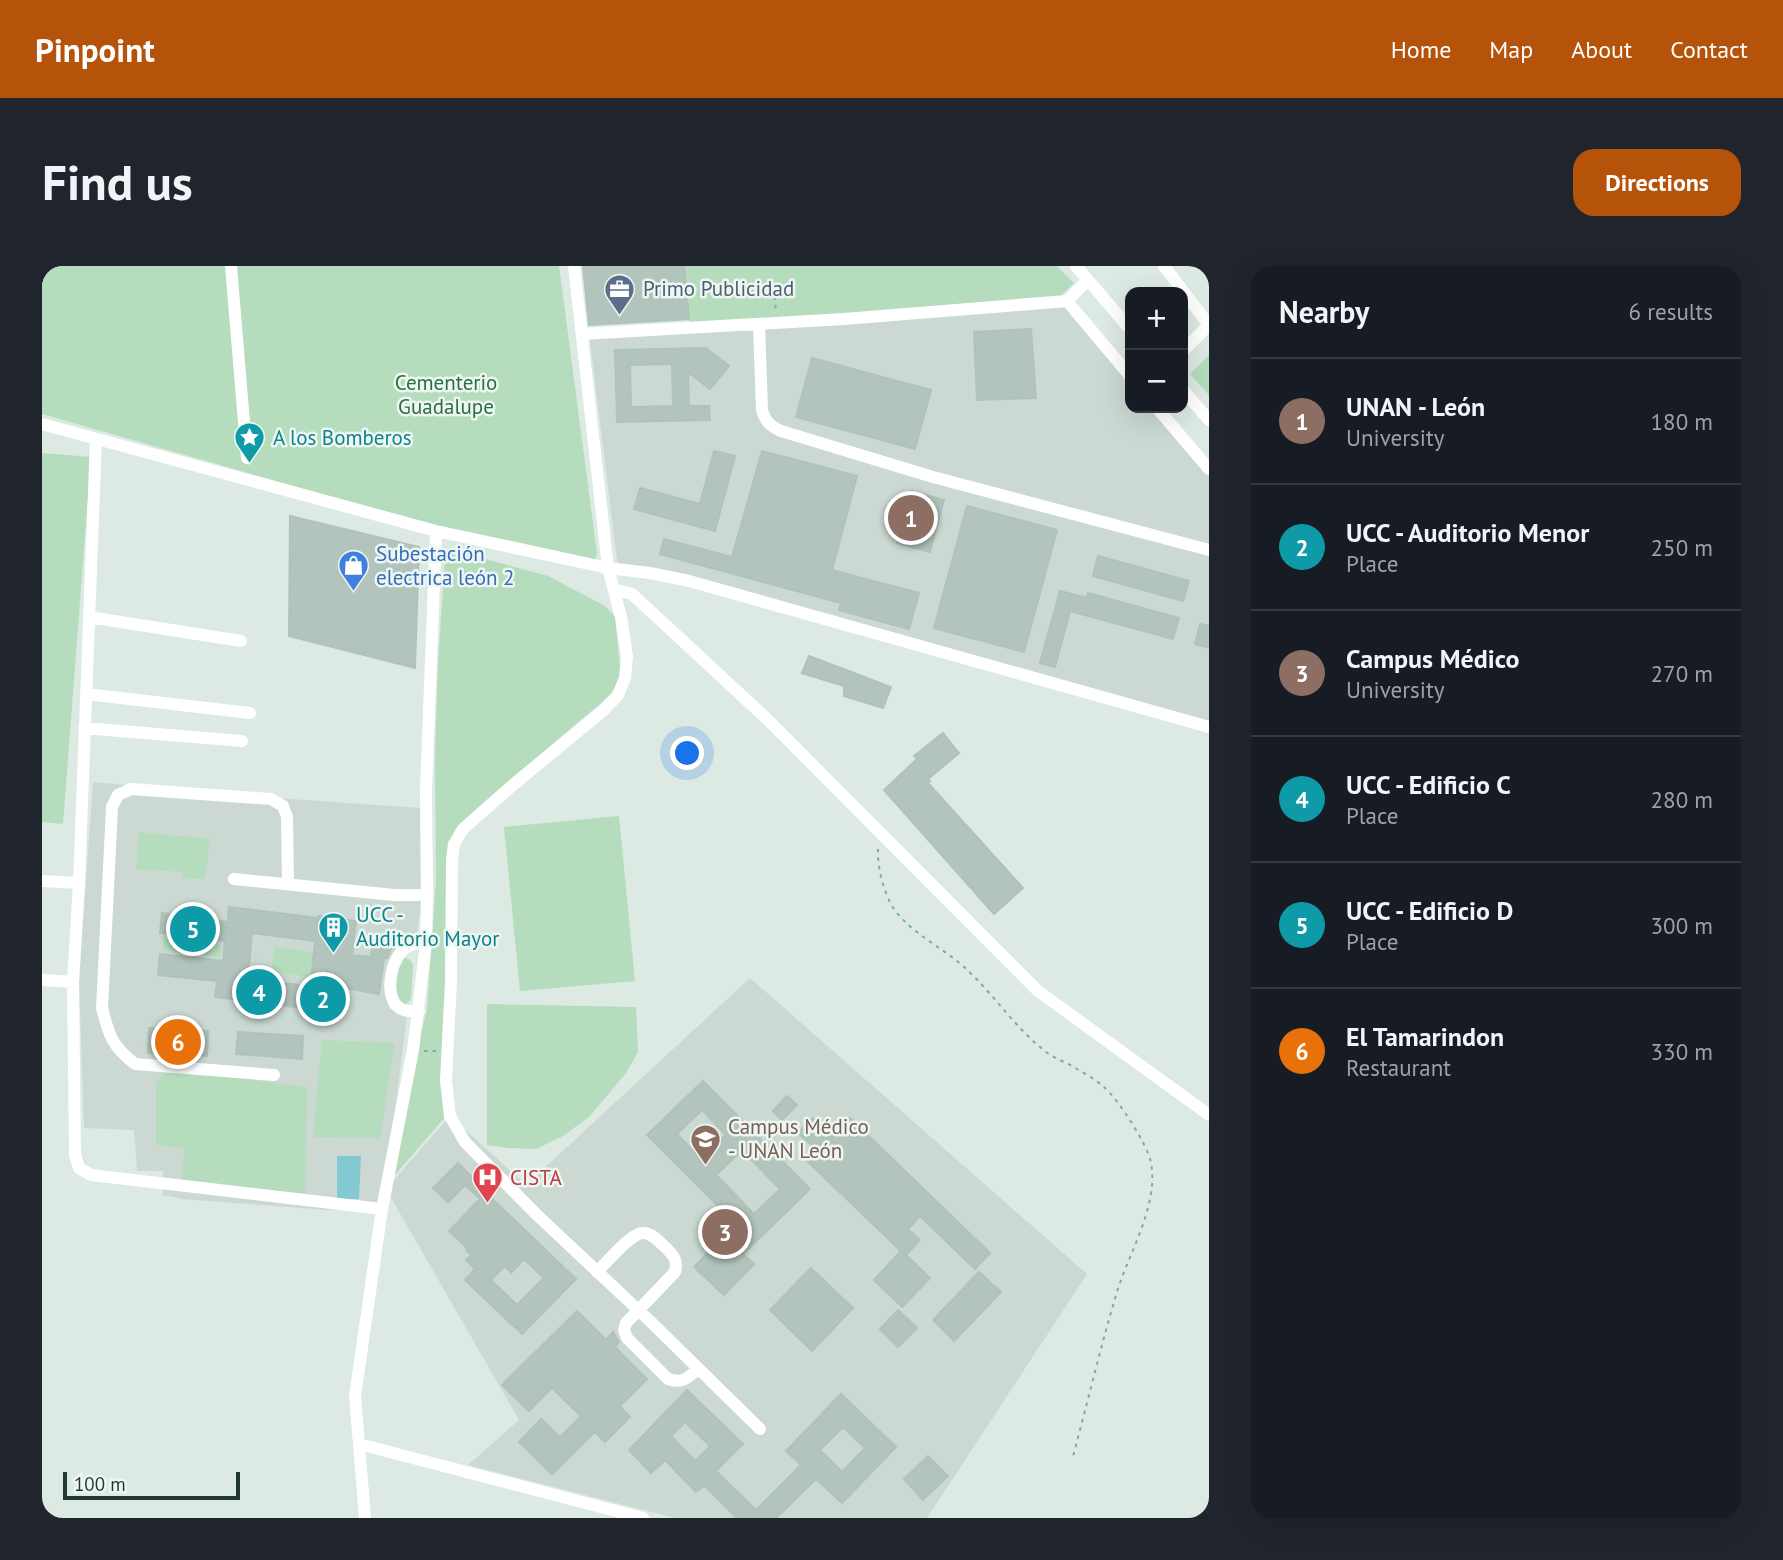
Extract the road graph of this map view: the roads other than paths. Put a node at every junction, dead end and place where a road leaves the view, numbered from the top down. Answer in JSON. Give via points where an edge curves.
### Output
{"nodes":[{"id":1,"x":231,"y":266,"type":"edge"},
{"id":2,"x":574,"y":266,"type":"edge"},
{"id":3,"x":1076,"y":266,"type":"edge"},
{"id":4,"x":1164,"y":266,"type":"edge"},
{"id":5,"x":1088,"y":280,"type":"junction"},
{"id":6,"x":1067,"y":300,"type":"junction"},
{"id":7,"x":1125,"y":323,"type":"edge"},
{"id":8,"x":759,"y":324,"type":"junction"},
{"id":9,"x":1209,"y":325,"type":"edge"},
{"id":10,"x":582,"y":334,"type":"junction"},
{"id":11,"x":1184,"y":350,"type":"edge"},
{"id":12,"x":1125,"y":370,"type":"edge"},
{"id":13,"x":1188,"y":396,"type":"edge"},
{"id":14,"x":1161,"y":413,"type":"edge"},
{"id":15,"x":1209,"y":420,"type":"edge"},
{"id":16,"x":42,"y":424,"type":"edge"},
{"id":17,"x":96,"y":439,"type":"junction"},
{"id":18,"x":247,"y":458,"type":"dead end"},
{"id":19,"x":1209,"y":469,"type":"edge"},
{"id":20,"x":436,"y":531,"type":"junction"},
{"id":21,"x":1209,"y":550,"type":"edge"},
{"id":22,"x":608,"y":568,"type":"junction"},
{"id":23,"x":614,"y":589,"type":"junction"},
{"id":24,"x":89,"y":617,"type":"junction"},
{"id":25,"x":241,"y":641,"type":"dead end"},
{"id":26,"x":86,"y":694,"type":"junction"},
{"id":27,"x":250,"y":713,"type":"dead end"},
{"id":28,"x":1209,"y":727,"type":"edge"},
{"id":29,"x":84,"y":728,"type":"junction"},
{"id":30,"x":242,"y":741,"type":"dead end"},
{"id":31,"x":234,"y":879,"type":"dead end"},
{"id":32,"x":42,"y":881,"type":"edge"},
{"id":33,"x":79,"y":883,"type":"junction"},
{"id":34,"x":288,"y":884,"type":"junction"},
{"id":35,"x":427,"y":895,"type":"junction"},
{"id":36,"x":426,"y":943,"type":"junction"},
{"id":37,"x":42,"y":980,"type":"edge"},
{"id":38,"x":73,"y":982,"type":"junction"},
{"id":39,"x":419,"y":1011,"type":"junction"},
{"id":40,"x":274,"y":1075,"type":"dead end"},
{"id":41,"x":1209,"y":1115,"type":"edge"},
{"id":42,"x":382,"y":1209,"type":"junction"},
{"id":43,"x":597,"y":1272,"type":"junction"},
{"id":44,"x":638,"y":1310,"type":"junction"},
{"id":45,"x":698,"y":1369,"type":"junction"},
{"id":46,"x":760,"y":1429,"type":"dead end"},
{"id":47,"x":359,"y":1444,"type":"junction"},
{"id":48,"x":365,"y":1518,"type":"edge"},
{"id":49,"x":643,"y":1518,"type":"edge"}],
"edges":[{"from":1,"to":18,"type":"street"},
{"from":2,"to":10,"type":"street"},
{"from":3,"to":5,"type":"street"},
{"from":4,"to":9,"type":"street"},
{"from":5,"to":6,"type":"street"},
{"from":5,"to":7,"type":"street"},
{"from":6,"to":8,"type":"street"},
{"from":6,"to":12,"type":"street"},
{"from":8,"to":10,"type":"street"},
{"from":8,"to":21,"type":"street","via":[[762,410],[771,426],[933,477]]},
{"from":9,"to":11,"type":"street"},
{"from":10,"to":22,"type":"street"},
{"from":13,"to":15,"type":"street"},
{"from":14,"to":19,"type":"street"},
{"from":16,"to":17,"type":"street"},
{"from":17,"to":20,"type":"street"},
{"from":17,"to":24,"type":"street"},
{"from":20,"to":22,"type":"street"},
{"from":20,"to":35,"type":"street","via":[[426,791]]},
{"from":22,"to":23,"type":"street"},
{"from":22,"to":28,"type":"street","via":[[689,581]]},
{"from":23,"to":41,"type":"street","via":[[632,594],[766,719],[1038,991]]},
{"from":23,"to":43,"type":"street","via":[[627,656],[618,695],[473,820],[454,844],[446,1080],[450,1116],[465,1142]]},
{"from":24,"to":25,"type":"street"},
{"from":24,"to":26,"type":"street"},
{"from":26,"to":27,"type":"street"},
{"from":26,"to":29,"type":"street"},
{"from":29,"to":30,"type":"street"},
{"from":29,"to":33,"type":"street"},
{"from":31,"to":34,"type":"street"},
{"from":32,"to":33,"type":"street"},
{"from":33,"to":38,"type":"street"},
{"from":34,"to":35,"type":"street"},
{"from":34,"to":40,"type":"street","via":[[287,817],[283,806],[271,799],[131,789],[117,795],[112,807],[102,1008],[109,1035],[135,1065]]},
{"from":35,"to":36,"type":"street"},
{"from":36,"to":39,"type":"street"},
{"from":36,"to":39,"type":"street","via":[[398,954],[392,969],[390,995],[405,1011]]},
{"from":37,"to":38,"type":"street"},
{"from":38,"to":42,"type":"street","via":[[75,1155],[79,1168],[92,1175]]},
{"from":39,"to":42,"type":"street"},
{"from":42,"to":47,"type":"street","via":[[355,1396]]},
{"from":43,"to":44,"type":"street"},
{"from":43,"to":44,"type":"street","via":[[634,1236],[653,1236],[677,1264],[675,1272]]},
{"from":44,"to":45,"type":"street"},
{"from":44,"to":45,"type":"street","via":[[626,1323],[627,1338],[668,1379],[685,1380]]},
{"from":45,"to":46,"type":"street"},
{"from":47,"to":48,"type":"street"},
{"from":47,"to":49,"type":"street"}]}
